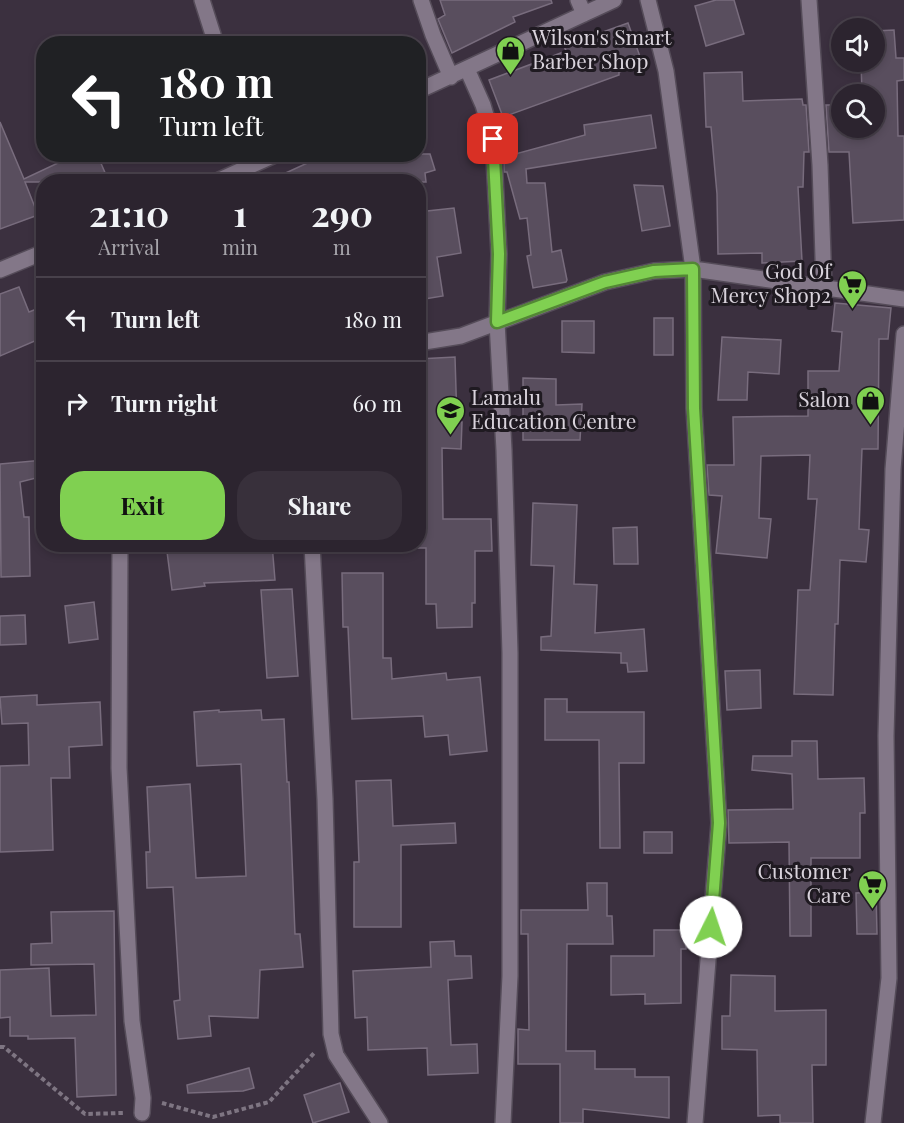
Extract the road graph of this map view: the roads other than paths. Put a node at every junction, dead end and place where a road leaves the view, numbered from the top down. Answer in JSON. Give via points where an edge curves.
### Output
{"nodes":[{"id":1,"x":202,"y":0,"type":"edge"},
{"id":2,"x":421,"y":0,"type":"edge"},
{"id":3,"x":614,"y":0,"type":"edge"},
{"id":4,"x":648,"y":0,"type":"edge"},
{"id":5,"x":809,"y":0,"type":"edge"},
{"id":6,"x":581,"y":7,"type":"edge"},
{"id":7,"x":213,"y":36,"type":"edge"},
{"id":8,"x":467,"y":69,"type":"junction"},
{"id":9,"x":451,"y":77,"type":"junction"},
{"id":10,"x":426,"y":88,"type":"edge"},
{"id":11,"x":36,"y":255,"type":"edge"},
{"id":12,"x":693,"y":269,"type":"junction"},
{"id":13,"x":0,"y":270,"type":"edge"},
{"id":14,"x":824,"y":288,"type":"junction"},
{"id":15,"x":904,"y":298,"type":"edge"},
{"id":16,"x":497,"y":322,"type":"junction"},
{"id":17,"x":904,"y":334,"type":"edge"},
{"id":18,"x":426,"y":342,"type":"edge"},
{"id":19,"x":120,"y":552,"type":"edge"},
{"id":20,"x":312,"y":552,"type":"edge"},
{"id":21,"x":142,"y":1106,"type":"road end"},
{"id":22,"x":380,"y":1123,"type":"edge"},
{"id":23,"x":503,"y":1123,"type":"edge"},
{"id":24,"x":695,"y":1123,"type":"edge"},
{"id":25,"x":873,"y":1123,"type":"edge"}],
"edges":[{"from":1,"to":7,"type":"street"},
{"from":2,"to":9,"type":"street"},
{"from":3,"to":6,"type":"street"},
{"from":4,"to":12,"type":"street","via":[[666,71]]},
{"from":5,"to":14,"type":"street"},
{"from":6,"to":8,"type":"street"},
{"from":8,"to":9,"type":"street"},
{"from":8,"to":16,"type":"street","via":[[493,139],[499,254]]},
{"from":9,"to":10,"type":"street"},
{"from":11,"to":13,"type":"street"},
{"from":12,"to":14,"type":"street"},
{"from":12,"to":16,"type":"street","via":[[654,271],[605,282]]},
{"from":12,"to":24,"type":"street","via":[[694,408],[719,823]]},
{"from":14,"to":15,"type":"street"},
{"from":16,"to":18,"type":"street","via":[[461,336]]},
{"from":16,"to":23,"type":"street","via":[[510,653],[510,976]]},
{"from":17,"to":25,"type":"street","via":[[893,469],[887,713],[889,978]]},
{"from":19,"to":21,"type":"street","via":[[119,768],[132,1021]]},
{"from":20,"to":22,"type":"street","via":[[325,799],[331,1034],[336,1055]]}]}
